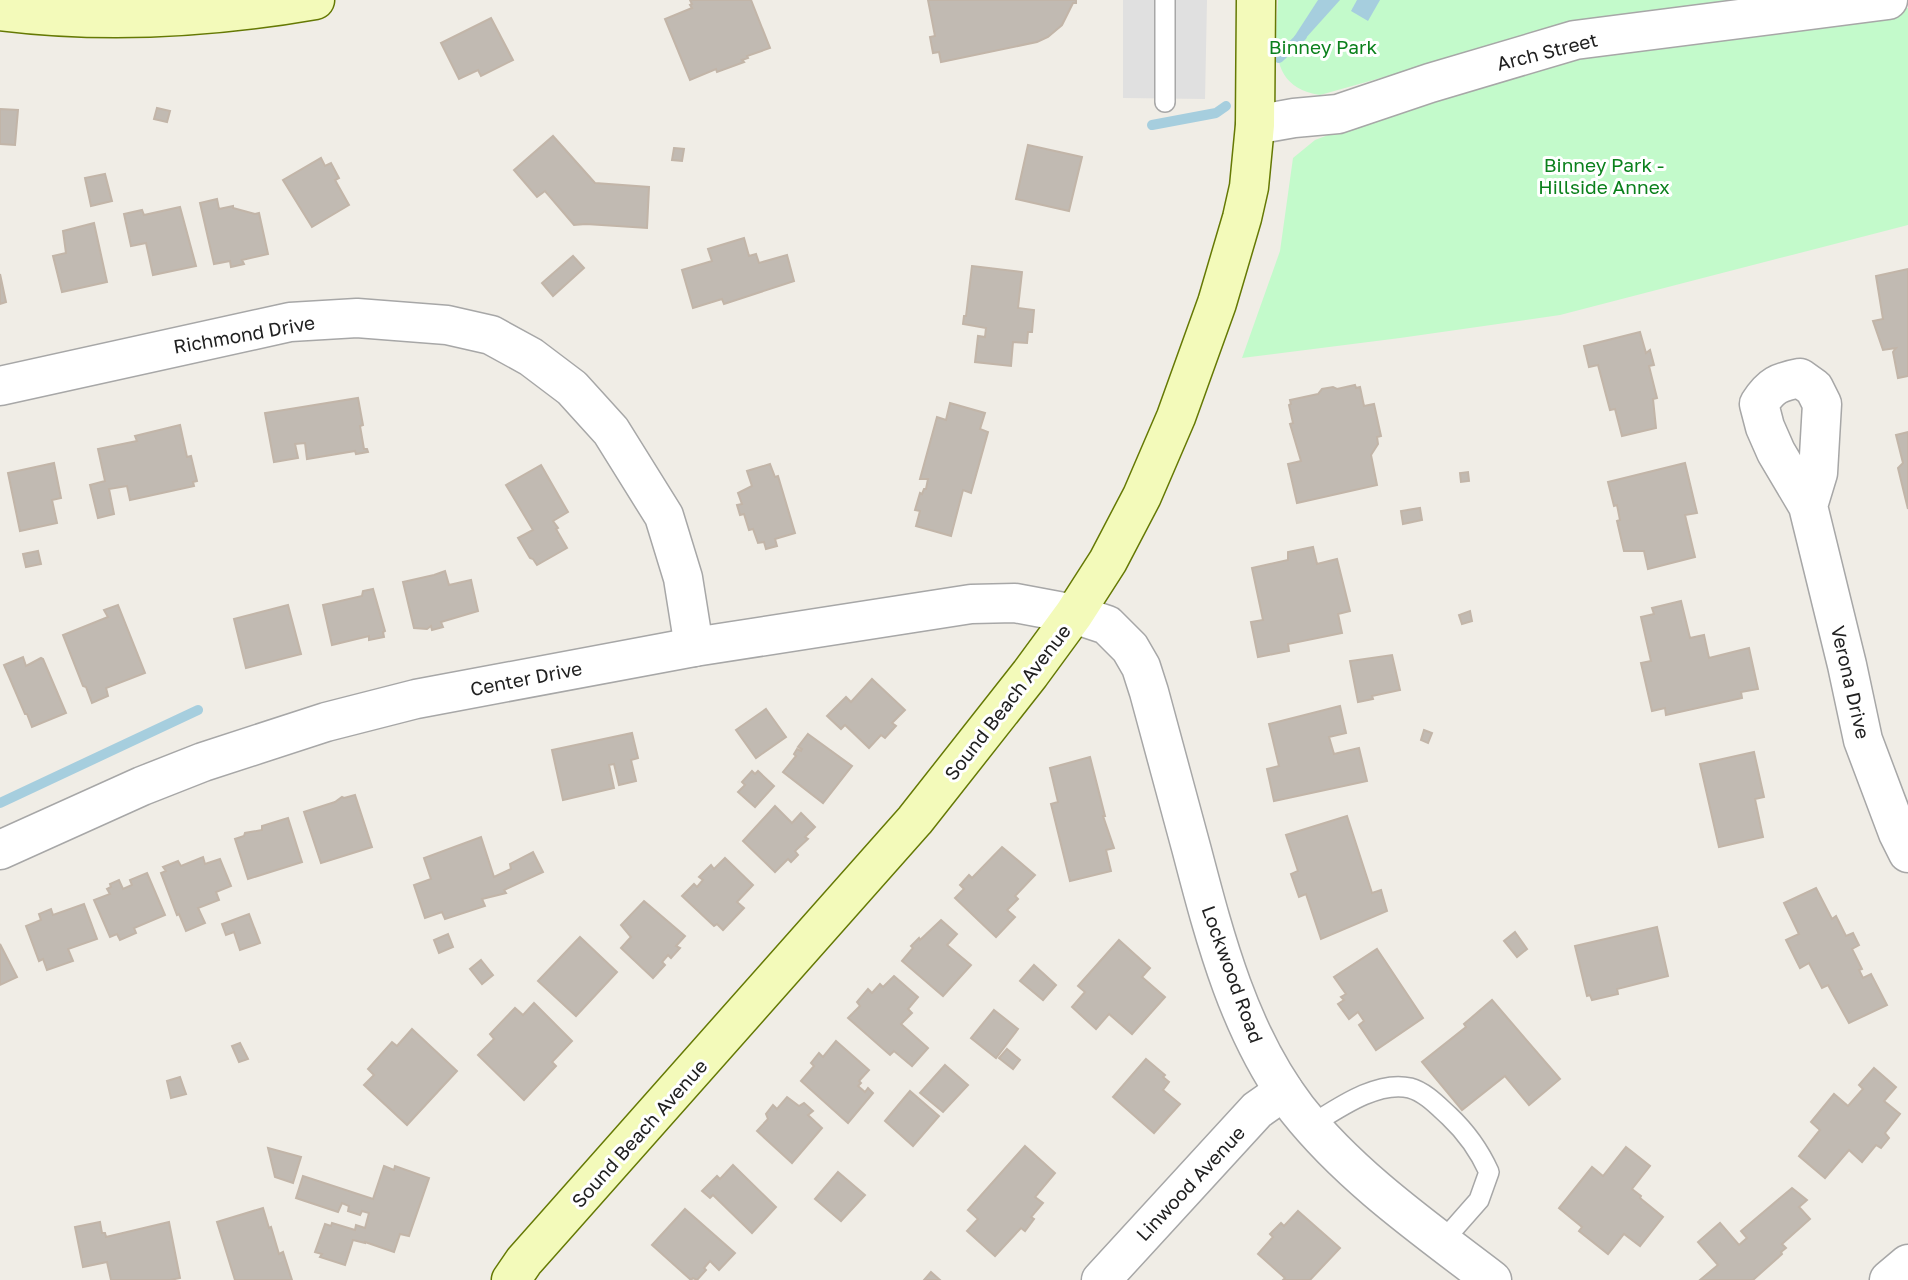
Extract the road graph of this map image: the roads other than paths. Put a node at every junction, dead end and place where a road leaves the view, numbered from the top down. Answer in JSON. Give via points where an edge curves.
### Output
{"nodes":[{"id":1,"x":315,"y":0,"type":"edge"},
{"id":2,"x":1165,"y":0,"type":"edge"},
{"id":3,"x":1256,"y":0,"type":"edge"},
{"id":4,"x":1888,"y":0,"type":"edge"},
{"id":5,"x":0,"y":11,"type":"edge"},
{"id":6,"x":1165,"y":102,"type":"dead end"},
{"id":7,"x":1255,"y":125,"type":"junction"},
{"id":8,"x":0,"y":386,"type":"edge"},
{"id":9,"x":1808,"y":506,"type":"dead end"},
{"id":10,"x":1074,"y":614,"type":"junction"},
{"id":11,"x":694,"y":647,"type":"junction"},
{"id":12,"x":0,"y":850,"type":"edge"},
{"id":13,"x":1908,"y":853,"type":"edge"},
{"id":14,"x":1284,"y":1091,"type":"junction"},
{"id":15,"x":1311,"y":1125,"type":"junction"},
{"id":16,"x":1442,"y":1242,"type":"junction"},
{"id":17,"x":1908,"y":1264,"type":"edge"},
{"id":18,"x":511,"y":1280,"type":"edge"},
{"id":19,"x":1101,"y":1280,"type":"edge"},
{"id":20,"x":1492,"y":1280,"type":"edge"},
{"id":21,"x":1889,"y":1280,"type":"edge"}],
"edges":[{"from":1,"to":5,"type":"street","via":[[158,17]]},
{"from":2,"to":6,"type":"lane"},
{"from":3,"to":7,"type":"street","name":"Sound Beach Avenue"},
{"from":4,"to":7,"type":"street","name":"Arch Street","via":[[1575,40],[1338,114]]},
{"from":7,"to":10,"type":"street","name":"Sound Beach Avenue","via":[[1241,218],[1177,417],[1121,539]]},
{"from":8,"to":11,"type":"street","name":"Richmond Drive","via":[[290,322],[357,318],[447,325],[491,335],[531,356],[572,388],[611,431],[664,516],[683,578]]},
{"from":9,"to":13,"type":"street","name":"Verona Drive","via":[[1863,740]]},
{"from":10,"to":11,"type":"street","name":"Center Drive","via":[[1015,603],[971,604]]},
{"from":10,"to":14,"type":"street","name":"Lockwood Road","via":[[1107,625],[1141,667],[1214,931],[1249,1026]]},
{"from":10,"to":18,"type":"street","name":"Sound Beach Avenue","via":[[915,820]]},
{"from":11,"to":12,"type":"street","name":"Center Drive","via":[[416,699],[326,722],[203,762]]},
{"from":14,"to":15,"type":"street","name":"Lockwood Road"},
{"from":14,"to":19,"type":"street","name":"Linwood Avenue","via":[[1257,1110]]},
{"from":15,"to":16,"type":"street","name":"Lockwood Road","via":[[1354,1171]]},
{"from":15,"to":16,"type":"lane","via":[[1360,1095],[1392,1088],[1410,1088],[1434,1102],[1480,1150],[1489,1172],[1479,1200]]},
{"from":16,"to":20,"type":"street","name":"Lockwood Road"},
{"from":17,"to":21,"type":"street"}]}
